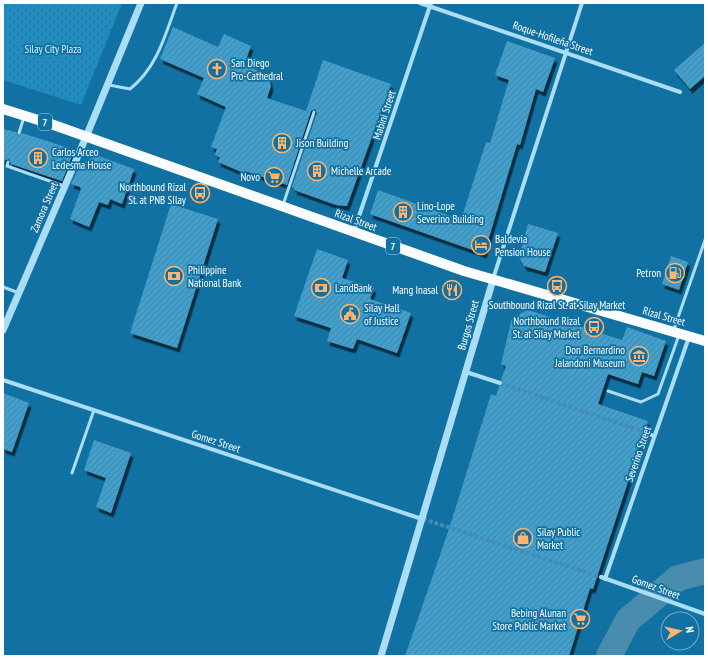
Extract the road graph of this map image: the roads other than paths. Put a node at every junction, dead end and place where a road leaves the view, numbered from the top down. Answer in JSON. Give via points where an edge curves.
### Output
{"nodes":[{"id":1,"x":140,"y":3,"type":"edge"},
{"id":2,"x":177,"y":3,"type":"edge"},
{"id":3,"x":420,"y":3,"type":"edge"},
{"id":4,"x":582,"y":3,"type":"edge"},
{"id":5,"x":430,"y":5,"type":"edge"},
{"id":6,"x":567,"y":53,"type":"junction"},
{"id":7,"x":108,"y":84,"type":"junction"},
{"id":8,"x":680,"y":92,"type":"dead end"},
{"id":9,"x":3,"y":109,"type":"edge"},
{"id":10,"x":314,"y":112,"type":"dead end"},
{"id":11,"x":25,"y":116,"type":"junction"},
{"id":12,"x":19,"y":132,"type":"dead end"},
{"id":13,"x":86,"y":137,"type":"junction"},
{"id":14,"x":8,"y":162,"type":"dead end"},
{"id":15,"x":65,"y":186,"type":"junction"},
{"id":16,"x":283,"y":206,"type":"junction"},
{"id":17,"x":354,"y":232,"type":"junction"},
{"id":18,"x":705,"y":240,"type":"edge"},
{"id":19,"x":493,"y":280,"type":"junction"},
{"id":20,"x":3,"y":286,"type":"edge"},
{"id":21,"x":19,"y":293,"type":"junction"},
{"id":22,"x":3,"y":330,"type":"edge"},
{"id":23,"x":681,"y":333,"type":"junction"},
{"id":24,"x":705,"y":341,"type":"edge"},
{"id":25,"x":466,"y":372,"type":"junction"},
{"id":26,"x":3,"y":380,"type":"edge"},
{"id":27,"x":500,"y":383,"type":"tunnel mouth"},
{"id":28,"x":608,"y":391,"type":"dead end"},
{"id":29,"x":94,"y":410,"type":"junction"},
{"id":30,"x":644,"y":432,"type":"tunnel mouth"},
{"id":31,"x":654,"y":436,"type":"junction"},
{"id":32,"x":72,"y":473,"type":"dead end"},
{"id":33,"x":422,"y":519,"type":"junction"},
{"id":34,"x":603,"y":578,"type":"joint"},
{"id":35,"x":705,"y":614,"type":"edge"},
{"id":36,"x":381,"y":656,"type":"edge"}],
"edges":[{"from":1,"to":7,"type":"street","name":"Zamora Street"},
{"from":2,"to":7,"type":"lane","via":[[154,61],[143,79],[130,89]]},
{"from":3,"to":5,"type":"street","name":"Roque-Hofileña Street"},
{"from":4,"to":6,"type":"street","name":"Burgos Street"},
{"from":5,"to":6,"type":"street","name":"Roque-Hofileña Street"},
{"from":5,"to":17,"type":"street","name":"Mabini Street"},
{"from":6,"to":8,"type":"street","name":"Roque-Hofileña Street"},
{"from":6,"to":19,"type":"street","name":"Burgos Street"},
{"from":7,"to":13,"type":"street","name":"Zamora Street"},
{"from":9,"to":11,"type":"main road","name":"Rizal Street","number":"7"},
{"from":10,"to":16,"type":"lane"},
{"from":11,"to":12,"type":"lane"},
{"from":11,"to":13,"type":"main road","name":"Rizal Street","number":"7"},
{"from":13,"to":15,"type":"street","name":"Zamora Street"},
{"from":13,"to":16,"type":"main road","name":"Rizal Street","number":"7"},
{"from":14,"to":15,"type":"lane","via":[[7,166]]},
{"from":15,"to":21,"type":"street","name":"Zamora Street"},
{"from":16,"to":17,"type":"main road","name":"Rizal Street","number":"7"},
{"from":17,"to":19,"type":"main road","name":"Rizal Street","number":"7"},
{"from":18,"to":23,"type":"lane"},
{"from":19,"to":23,"type":"main road","name":"Rizal Street","number":"7"},
{"from":19,"to":25,"type":"street","name":"Burgos Street"},
{"from":20,"to":21,"type":"lane"},
{"from":21,"to":22,"type":"street","name":"Zamora Street"},
{"from":23,"to":24,"type":"main road","name":"Rizal Street","number":"7"},
{"from":23,"to":28,"type":"lane","via":[[658,394],[642,402]]},
{"from":23,"to":31,"type":"street","name":"Severino Street"},
{"from":25,"to":27,"type":"street"},
{"from":25,"to":33,"type":"street","name":"Burgos Street"},
{"from":26,"to":29,"type":"street","name":"Gomez Street"},
{"from":29,"to":32,"type":"lane"},
{"from":29,"to":33,"type":"street","name":"Gomez Street"},
{"from":30,"to":31,"type":"street"},
{"from":31,"to":34,"type":"street","name":"Severino Street"},
{"from":33,"to":36,"type":"street","name":"Burgos Street"},
{"from":34,"to":35,"type":"street","name":"Gomez Street"}]}
